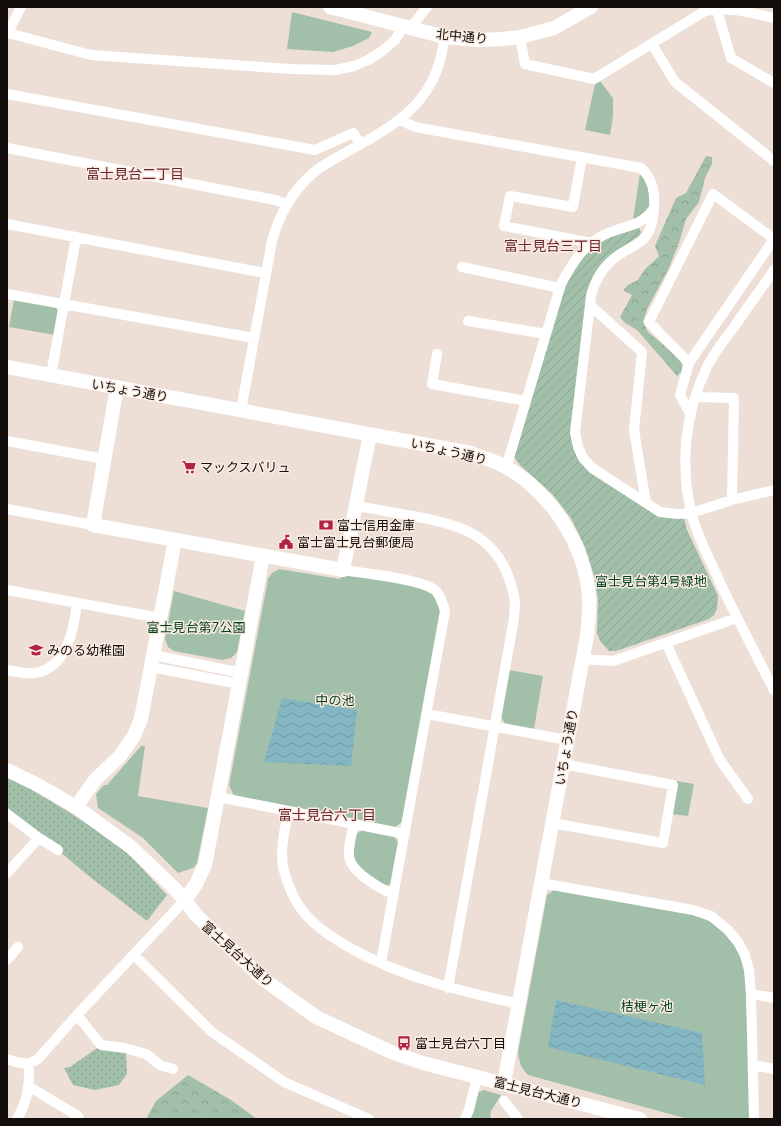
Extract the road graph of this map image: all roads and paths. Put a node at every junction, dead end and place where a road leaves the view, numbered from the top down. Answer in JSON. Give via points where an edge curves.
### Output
{"nodes":[{"id":1,"x":21,"y":7,"type":"edge"},
{"id":2,"x":330,"y":7,"type":"edge"},
{"id":3,"x":427,"y":7,"type":"edge"},
{"id":4,"x":591,"y":7,"type":"edge"},
{"id":5,"x":716,"y":8,"type":"edge"},
{"id":6,"x":774,"y":18,"type":"edge"},
{"id":7,"x":407,"y":26,"type":"junction"},
{"id":8,"x":7,"y":33,"type":"edge"},
{"id":9,"x":445,"y":37,"type":"junction"},
{"id":10,"x":520,"y":37,"type":"junction"},
{"id":11,"x":652,"y":44,"type":"junction"},
{"id":12,"x":774,"y":83,"type":"edge"},
{"id":13,"x":7,"y":94,"type":"edge"},
{"id":14,"x":400,"y":120,"type":"junction"},
{"id":15,"x":361,"y":144,"type":"junction"},
{"id":16,"x":7,"y":148,"type":"edge"},
{"id":17,"x":582,"y":157,"type":"junction"},
{"id":18,"x":774,"y":161,"type":"edge"},
{"id":19,"x":287,"y":204,"type":"junction"},
{"id":20,"x":654,"y":208,"type":"junction"},
{"id":21,"x":7,"y":224,"type":"edge"},
{"id":22,"x":76,"y":238,"type":"junction"},
{"id":23,"x":592,"y":243,"type":"junction"},
{"id":24,"x":462,"y":267,"type":"dead end"},
{"id":25,"x":774,"y":270,"type":"edge"},
{"id":26,"x":265,"y":273,"type":"junction"},
{"id":27,"x":560,"y":288,"type":"junction"},
{"id":28,"x":7,"y":294,"type":"edge"},
{"id":29,"x":64,"y":304,"type":"junction"},
{"id":30,"x":590,"y":305,"type":"junction"},
{"id":31,"x":468,"y":321,"type":"dead end"},
{"id":32,"x":546,"y":334,"type":"junction"},
{"id":33,"x":254,"y":338,"type":"junction"},
{"id":34,"x":437,"y":354,"type":"dead end"},
{"id":35,"x":690,"y":363,"type":"junction"},
{"id":36,"x":7,"y":367,"type":"edge"},
{"id":37,"x":51,"y":375,"type":"junction"},
{"id":38,"x":117,"y":387,"type":"junction"},
{"id":39,"x":696,"y":396,"type":"junction"},
{"id":40,"x":526,"y":401,"type":"junction"},
{"id":41,"x":241,"y":410,"type":"junction"},
{"id":42,"x":691,"y":415,"type":"junction"},
{"id":43,"x":370,"y":434,"type":"junction"},
{"id":44,"x":7,"y":441,"type":"edge"},
{"id":45,"x":104,"y":459,"type":"junction"},
{"id":46,"x":506,"y":468,"type":"junction"},
{"id":47,"x":774,"y":490,"type":"edge"},
{"id":48,"x":732,"y":500,"type":"junction"},
{"id":49,"x":646,"y":503,"type":"junction"},
{"id":50,"x":356,"y":506,"type":"junction"},
{"id":51,"x":7,"y":509,"type":"edge"},
{"id":52,"x":691,"y":513,"type":"junction"},
{"id":53,"x":93,"y":525,"type":"junction"},
{"id":54,"x":175,"y":540,"type":"junction"},
{"id":55,"x":263,"y":556,"type":"junction"},
{"id":56,"x":343,"y":570,"type":"junction"},
{"id":57,"x":7,"y":590,"type":"edge"},
{"id":58,"x":77,"y":603,"type":"junction"},
{"id":59,"x":160,"y":618,"type":"junction"},
{"id":60,"x":737,"y":618,"type":"junction"},
{"id":61,"x":666,"y":643,"type":"junction"},
{"id":62,"x":582,"y":659,"type":"junction"},
{"id":63,"x":152,"y":661,"type":"junction"},
{"id":64,"x":7,"y":670,"type":"edge"},
{"id":65,"x":240,"y":678,"type":"junction"},
{"id":66,"x":774,"y":690,"type":"edge"},
{"id":67,"x":427,"y":714,"type":"junction"},
{"id":68,"x":495,"y":726,"type":"junction"},
{"id":69,"x":568,"y":740,"type":"junction"},
{"id":70,"x":563,"y":764,"type":"junction"},
{"id":71,"x":7,"y":770,"type":"edge"},
{"id":72,"x":218,"y":797,"type":"junction"},
{"id":73,"x":748,"y":799,"type":"dead end"},
{"id":74,"x":76,"y":807,"type":"junction"},
{"id":75,"x":288,"y":811,"type":"junction"},
{"id":76,"x":7,"y":814,"type":"edge"},
{"id":77,"x":552,"y":823,"type":"junction"},
{"id":78,"x":354,"y":824,"type":"junction"},
{"id":79,"x":405,"y":834,"type":"junction"},
{"id":80,"x":39,"y":838,"type":"junction"},
{"id":81,"x":58,"y":850,"type":"dead end"},
{"id":82,"x":7,"y":873,"type":"edge"},
{"id":83,"x":541,"y":883,"type":"junction"},
{"id":84,"x":394,"y":894,"type":"junction"},
{"id":85,"x":185,"y":900,"type":"junction"},
{"id":86,"x":18,"y":947,"type":"dead end"},
{"id":87,"x":134,"y":955,"type":"junction"},
{"id":88,"x":7,"y":960,"type":"edge"},
{"id":89,"x":381,"y":963,"type":"junction"},
{"id":90,"x":448,"y":988,"type":"junction"},
{"id":91,"x":751,"y":994,"type":"junction"},
{"id":92,"x":774,"y":998,"type":"edge"},
{"id":93,"x":519,"y":1004,"type":"junction"},
{"id":94,"x":77,"y":1015,"type":"junction"},
{"id":95,"x":7,"y":1060,"type":"edge"},
{"id":96,"x":28,"y":1064,"type":"junction"},
{"id":97,"x":753,"y":1065,"type":"junction"},
{"id":98,"x":173,"y":1069,"type":"dead end"},
{"id":99,"x":774,"y":1069,"type":"edge"},
{"id":100,"x":477,"y":1077,"type":"junction"},
{"id":101,"x":504,"y":1083,"type":"junction"},
{"id":102,"x":28,"y":1086,"type":"junction"},
{"id":103,"x":504,"y":1101,"type":"dead end"},
{"id":104,"x":17,"y":1119,"type":"edge"},
{"id":105,"x":79,"y":1119,"type":"edge"},
{"id":106,"x":369,"y":1119,"type":"edge"},
{"id":107,"x":465,"y":1119,"type":"edge"},
{"id":108,"x":518,"y":1119,"type":"edge"},
{"id":109,"x":640,"y":1119,"type":"edge"},
{"id":110,"x":754,"y":1119,"type":"edge"}],
"edges":[{"from":1,"to":8,"type":"street"},
{"from":2,"to":7,"type":"street","name":"北中通り"},
{"from":3,"to":7,"type":"street"},
{"from":4,"to":10,"type":"street","name":"北中通り","via":[[554,28]]},
{"from":5,"to":6,"type":"street"},
{"from":5,"to":11,"type":"street","via":[[705,11]]},
{"from":5,"to":12,"type":"street","via":[[731,58]]},
{"from":7,"to":8,"type":"street","via":[[395,40],[368,60],[336,70],[91,55]]},
{"from":7,"to":9,"type":"street","name":"北中通り"},
{"from":9,"to":10,"type":"street","name":"北中通り","via":[[477,40]]},
{"from":9,"to":14,"type":"street","via":[[432,83],[415,106]]},
{"from":10,"to":11,"type":"street","via":[[525,64],[594,78]]},
{"from":11,"to":18,"type":"street","via":[[675,82]]},
{"from":13,"to":15,"type":"street","via":[[315,150],[353,133]]},
{"from":14,"to":15,"type":"street"},
{"from":14,"to":17,"type":"street","via":[[415,127]]},
{"from":15,"to":19,"type":"street","via":[[312,174]]},
{"from":16,"to":19,"type":"street"},
{"from":17,"to":20,"type":"street","via":[[641,168],[647,173],[653,187]]},
{"from":17,"to":23,"type":"street","via":[[573,207],[510,196],[504,226]]},
{"from":19,"to":26,"type":"street","via":[[276,226]]},
{"from":20,"to":23,"type":"street","via":[[641,222],[605,234]]},
{"from":20,"to":30,"type":"street","via":[[653,222],[647,236],[612,259],[604,268],[594,286]]},
{"from":21,"to":22,"type":"street"},
{"from":22,"to":26,"type":"street"},
{"from":22,"to":29,"type":"street"},
{"from":23,"to":27,"type":"street","via":[[574,260]]},
{"from":24,"to":27,"type":"street"},
{"from":25,"to":39,"type":"street","via":[[720,346],[707,367]]},
{"from":26,"to":33,"type":"street"},
{"from":27,"to":32,"type":"street"},
{"from":28,"to":29,"type":"street"},
{"from":29,"to":33,"type":"street"},
{"from":29,"to":37,"type":"street"},
{"from":30,"to":49,"type":"street","via":[[642,352],[634,430]]},
{"from":30,"to":49,"type":"street","via":[[575,432],[578,447],[592,468]]},
{"from":31,"to":32,"type":"street"},
{"from":32,"to":40,"type":"street"},
{"from":33,"to":41,"type":"street"},
{"from":34,"to":40,"type":"street","via":[[432,384]]},
{"from":35,"to":35,"type":"street","via":[[649,322],[713,194],[774,239]]},
{"from":35,"to":42,"type":"street","via":[[680,395]]},
{"from":36,"to":37,"type":"street","name":"いちょう通り"},
{"from":37,"to":38,"type":"street","name":"いちょう通り"},
{"from":38,"to":41,"type":"street","name":"いちょう通り"},
{"from":38,"to":45,"type":"street"},
{"from":39,"to":42,"type":"street"},
{"from":39,"to":48,"type":"street","via":[[734,398]]},
{"from":40,"to":46,"type":"street"},
{"from":41,"to":43,"type":"street","name":"いちょう通り"},
{"from":42,"to":52,"type":"street","via":[[686,436],[685,462]]},
{"from":43,"to":46,"type":"street","name":"いちょう通り","via":[[460,451]]},
{"from":43,"to":50,"type":"street"},
{"from":44,"to":45,"type":"street"},
{"from":45,"to":53,"type":"street"},
{"from":46,"to":62,"type":"street","name":"いちょう通り","via":[[528,482],[548,502],[563,522],[577,549],[587,579],[589,600],[587,636]]},
{"from":47,"to":48,"type":"street"},
{"from":48,"to":52,"type":"street"},
{"from":49,"to":52,"type":"street","via":[[660,512]]},
{"from":50,"to":56,"type":"street"},
{"from":50,"to":68,"type":"street","via":[[460,527],[478,536],[501,560],[512,584],[515,602]]},
{"from":51,"to":53,"type":"street"},
{"from":52,"to":60,"type":"street","via":[[699,537]]},
{"from":53,"to":54,"type":"street"},
{"from":54,"to":55,"type":"street"},
{"from":54,"to":59,"type":"street"},
{"from":55,"to":56,"type":"street"},
{"from":55,"to":65,"type":"street"},
{"from":56,"to":67,"type":"street","via":[[419,582],[436,591],[443,602],[444,623]]},
{"from":57,"to":58,"type":"street"},
{"from":58,"to":59,"type":"street"},
{"from":58,"to":64,"type":"street","via":[[73,632],[52,665],[34,673]]},
{"from":59,"to":63,"type":"street"},
{"from":60,"to":61,"type":"street"},
{"from":60,"to":66,"type":"street"},
{"from":61,"to":62,"type":"street","via":[[613,661]]},
{"from":61,"to":73,"type":"street","via":[[720,760]]},
{"from":62,"to":69,"type":"street","name":"いちょう通り"},
{"from":63,"to":65,"type":"street"},
{"from":63,"to":74,"type":"street","via":[[141,719],[134,736],[120,756],[95,780]]},
{"from":65,"to":72,"type":"street"},
{"from":67,"to":68,"type":"street"},
{"from":67,"to":79,"type":"street"},
{"from":68,"to":69,"type":"street"},
{"from":68,"to":90,"type":"street"},
{"from":69,"to":70,"type":"street","name":"いちょう通り"},
{"from":70,"to":77,"type":"street","name":"いちょう通り"},
{"from":70,"to":77,"type":"street","via":[[672,785],[663,843]]},
{"from":71,"to":74,"type":"street","name":"富士見台大通り"},
{"from":72,"to":75,"type":"street"},
{"from":72,"to":85,"type":"street","via":[[205,865]]},
{"from":74,"to":85,"type":"street","name":"富士見台大通り","via":[[130,848]]},
{"from":75,"to":78,"type":"street"},
{"from":75,"to":89,"type":"street","via":[[283,859],[284,870],[294,898],[321,929],[341,943]]},
{"from":76,"to":80,"type":"street"},
{"from":77,"to":83,"type":"street","name":"いちょう通り"},
{"from":78,"to":79,"type":"street"},
{"from":78,"to":84,"type":"street","via":[[348,856],[351,864],[384,890]]},
{"from":79,"to":84,"type":"street"},
{"from":80,"to":81,"type":"street"},
{"from":80,"to":82,"type":"street"},
{"from":83,"to":91,"type":"street","via":[[693,910],[711,916],[738,942],[749,970]]},
{"from":83,"to":93,"type":"street","name":"いちょう通り"},
{"from":84,"to":89,"type":"street"},
{"from":85,"to":87,"type":"street"},
{"from":85,"to":100,"type":"street","name":"富士見台大通り","via":[[196,916],[263,979],[316,1017],[391,1052]]},
{"from":86,"to":88,"type":"street"},
{"from":87,"to":94,"type":"street"},
{"from":87,"to":106,"type":"street","via":[[212,1032],[284,1082]]},
{"from":89,"to":90,"type":"street"},
{"from":90,"to":93,"type":"street"},
{"from":91,"to":92,"type":"street"},
{"from":91,"to":97,"type":"street"},
{"from":93,"to":101,"type":"street","name":"いちょう通り"},
{"from":94,"to":96,"type":"street","via":[[38,1059]]},
{"from":94,"to":98,"type":"street","via":[[101,1044],[146,1054],[160,1065]]},
{"from":95,"to":96,"type":"street"},
{"from":96,"to":102,"type":"street"},
{"from":97,"to":99,"type":"street"},
{"from":97,"to":110,"type":"street"},
{"from":100,"to":101,"type":"street","name":"富士見台大通り"},
{"from":100,"to":107,"type":"street"},
{"from":101,"to":109,"type":"street","name":"富士見台大通り"},
{"from":102,"to":104,"type":"street","via":[[24,1107]]},
{"from":102,"to":105,"type":"street"},
{"from":103,"to":108,"type":"street"}]}
